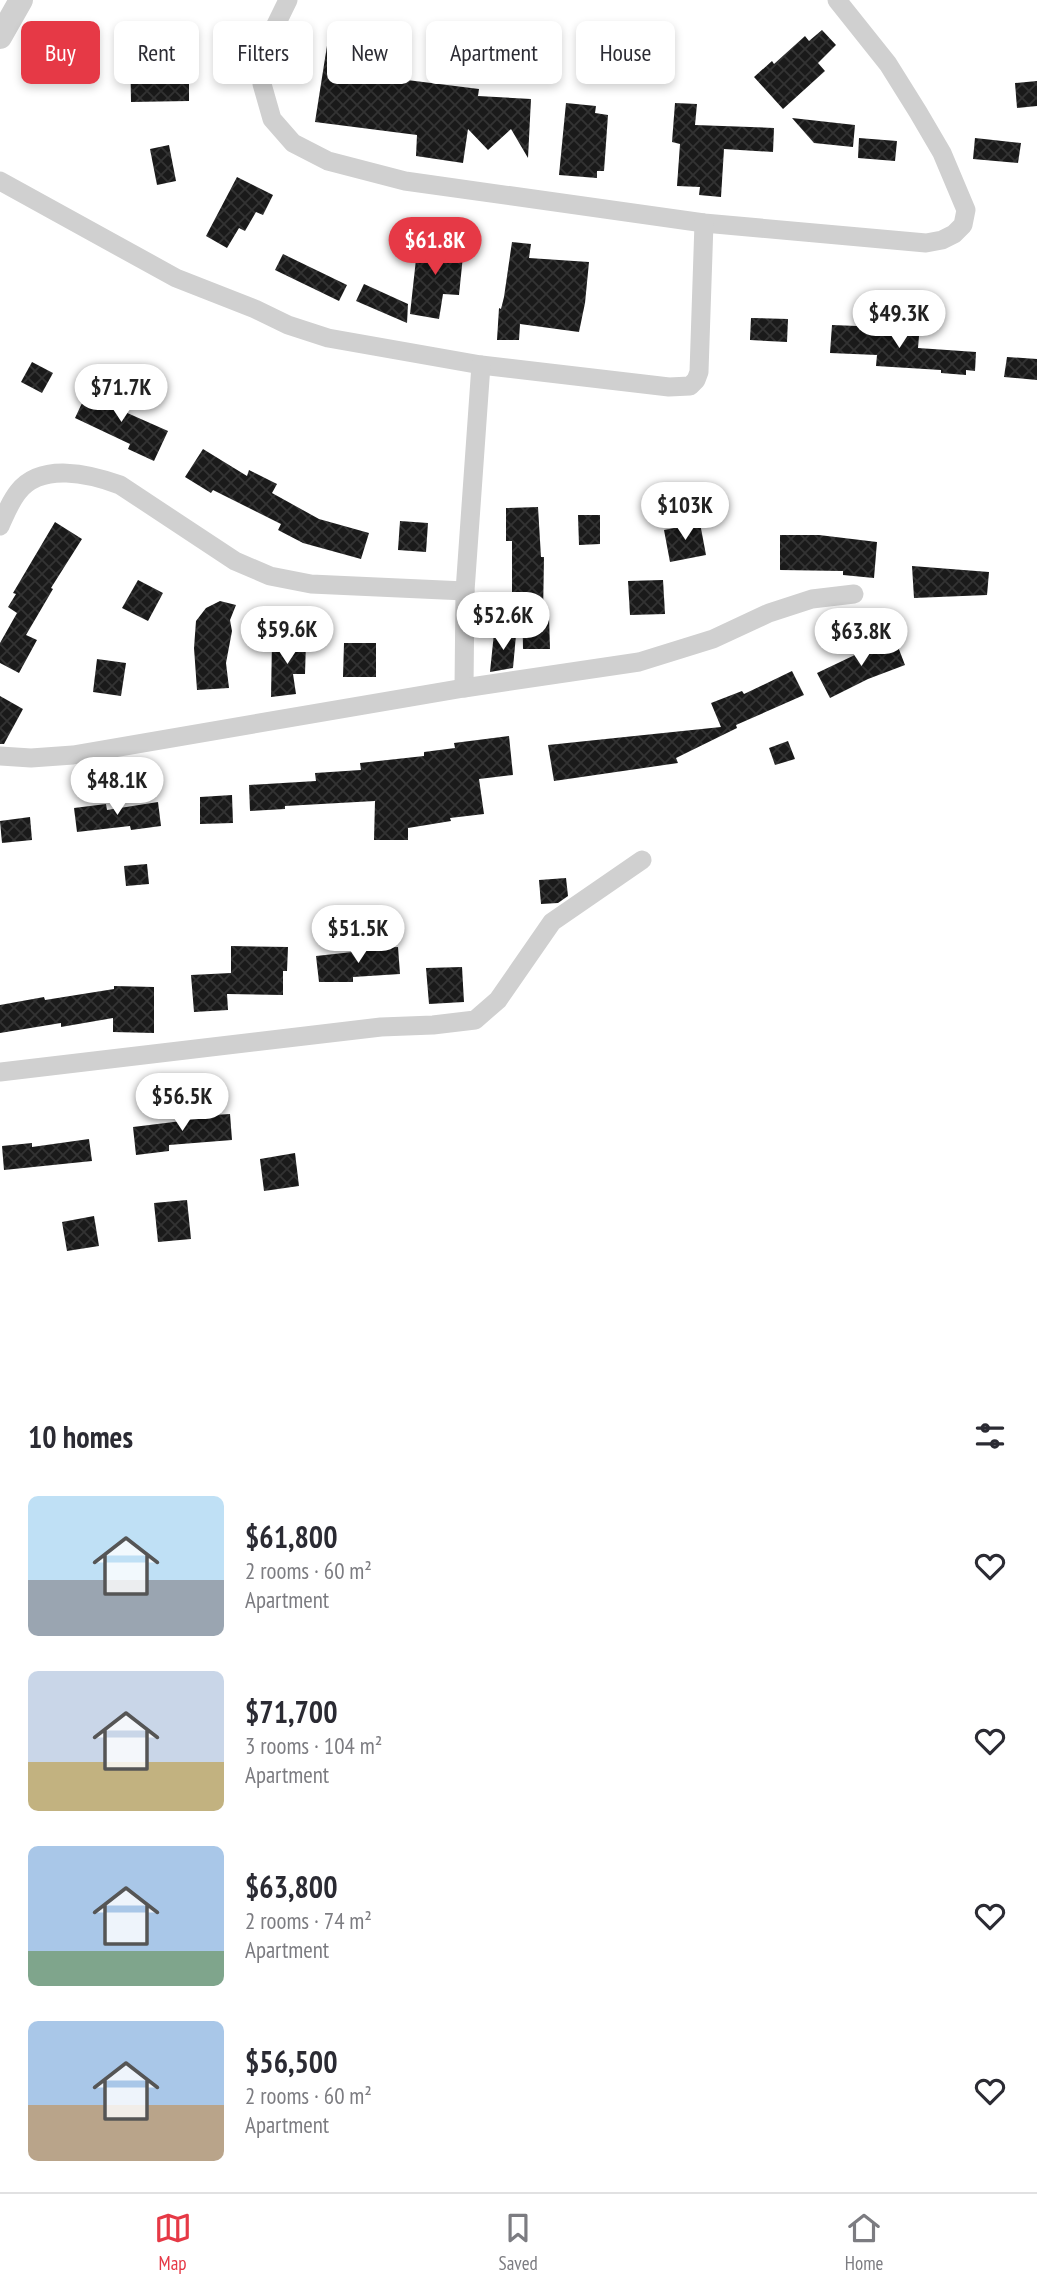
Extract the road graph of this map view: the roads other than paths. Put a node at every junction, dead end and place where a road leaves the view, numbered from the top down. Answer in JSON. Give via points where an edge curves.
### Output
{"nodes":[{"id":1,"x":21,"y":0,"type":"edge"},
{"id":2,"x":288,"y":0,"type":"edge"},
{"id":3,"x":837,"y":0,"type":"edge"},
{"id":4,"x":0,"y":37,"type":"edge"},
{"id":5,"x":0,"y":181,"type":"edge"},
{"id":6,"x":704,"y":223,"type":"junction"},
{"id":7,"x":481,"y":365,"type":"junction"},
{"id":8,"x":0,"y":526,"type":"edge"},
{"id":9,"x":465,"y":591,"type":"junction"},
{"id":10,"x":854,"y":594,"type":"dead end"},
{"id":11,"x":464,"y":688,"type":"junction"},
{"id":12,"x":0,"y":756,"type":"edge"},
{"id":13,"x":642,"y":860,"type":"dead end"},
{"id":14,"x":0,"y":1072,"type":"edge"}],
"edges":[{"from":1,"to":4,"type":"street"},
{"from":2,"to":6,"type":"street","via":[[266,45],[262,84],[272,119],[293,143],[327,160],[405,181]]},
{"from":3,"to":6,"type":"street","via":[[888,64],[942,153],[966,209],[963,225],[942,240],[926,243]]},
{"from":5,"to":7,"type":"street","via":[[176,278],[288,325],[327,338]]},
{"from":6,"to":7,"type":"street","via":[[699,372],[690,386]]},
{"from":7,"to":9,"type":"street"},
{"from":8,"to":9,"type":"street","via":[[24,486],[60,473],[82,475],[120,485],[235,561],[270,576],[312,584]]},
{"from":9,"to":11,"type":"street"},
{"from":10,"to":11,"type":"street","via":[[812,599],[713,639],[639,662]]},
{"from":11,"to":12,"type":"street","via":[[73,755]]},
{"from":13,"to":14,"type":"street","via":[[552,922],[498,1000],[475,1020]]}]}
